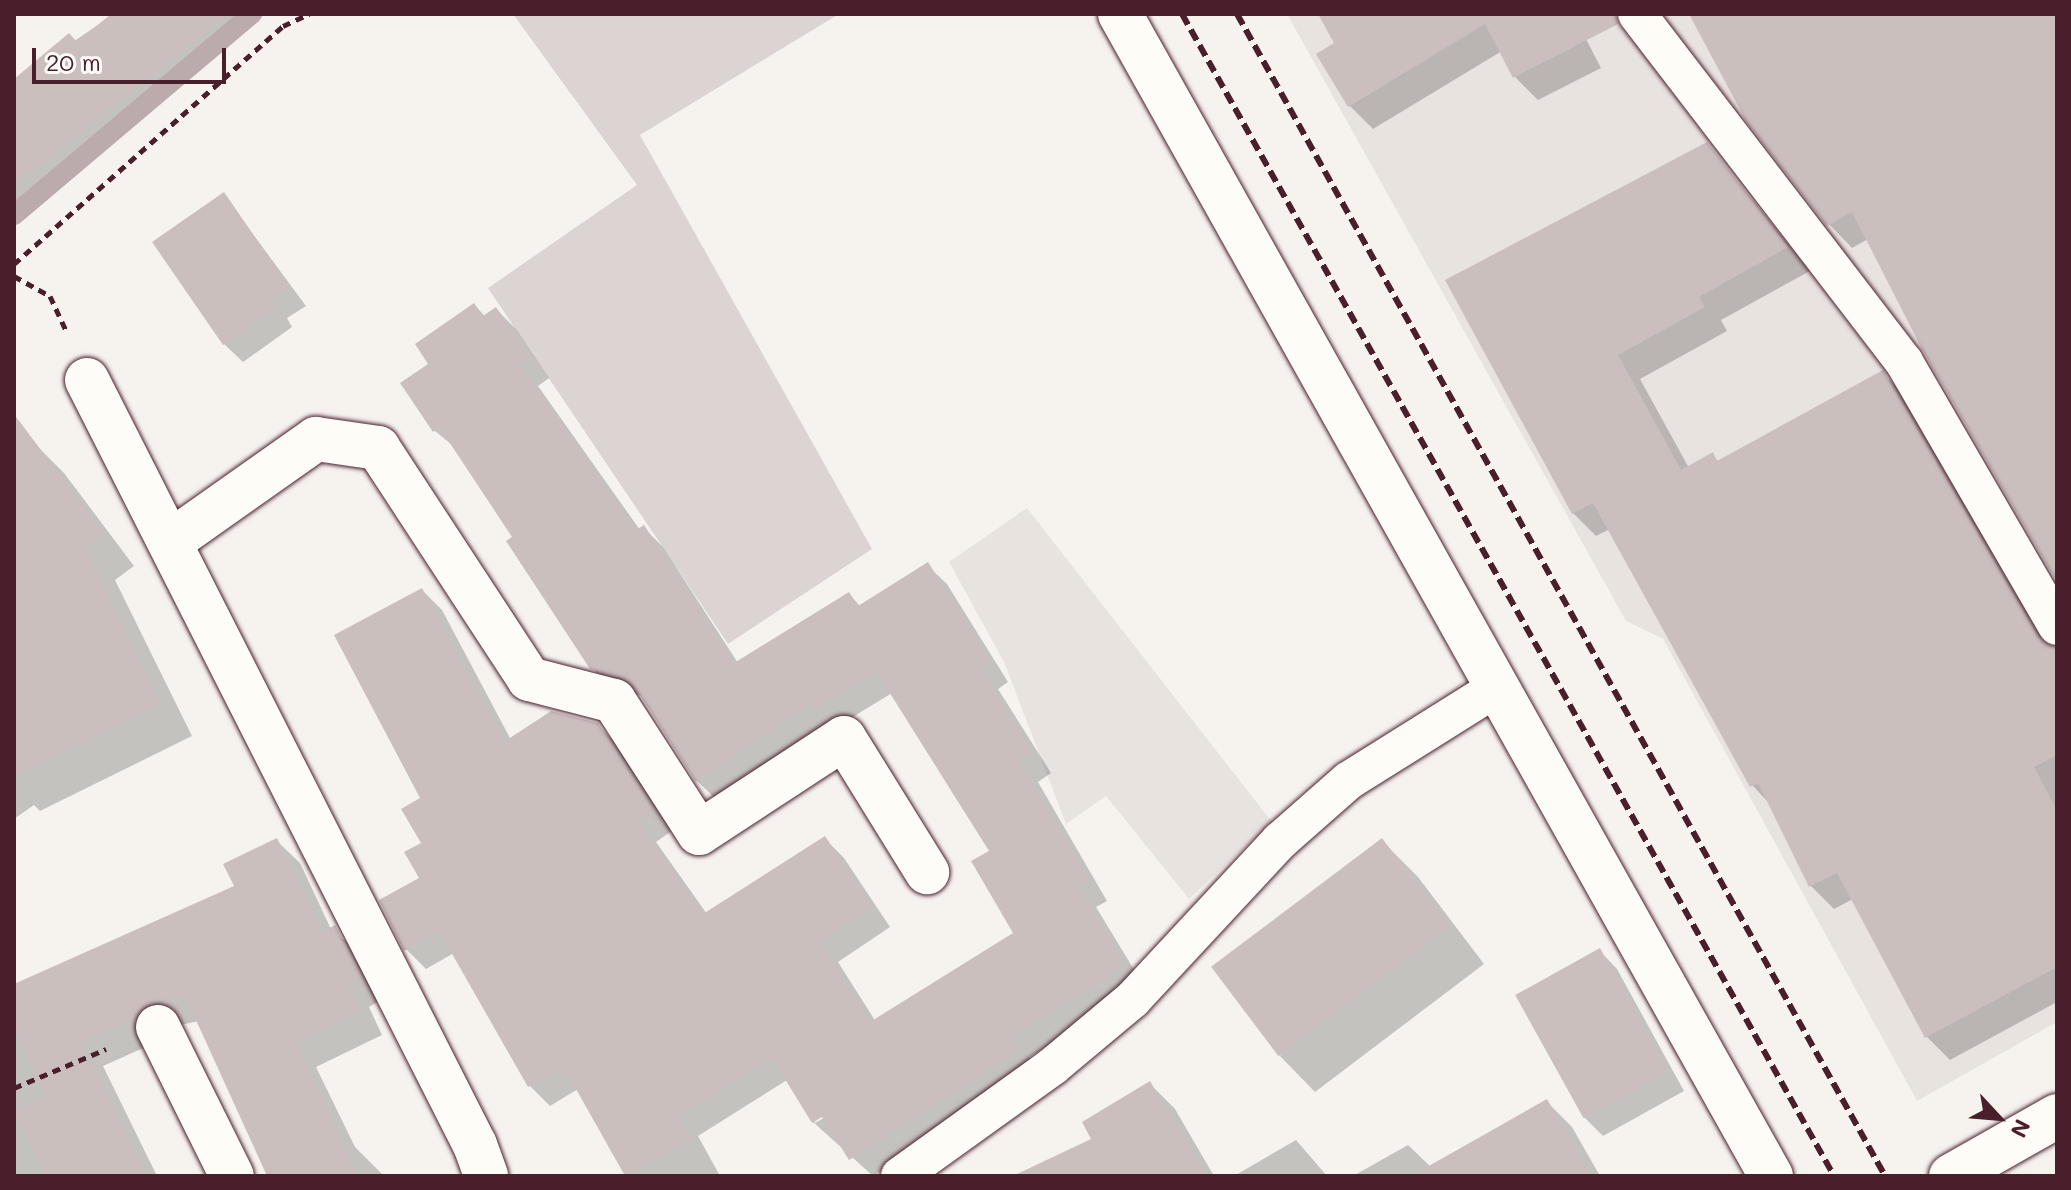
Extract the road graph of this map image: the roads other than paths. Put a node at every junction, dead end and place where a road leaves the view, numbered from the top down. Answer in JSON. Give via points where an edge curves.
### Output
{"nodes":[{"id":1,"x":1120,"y":14,"type":"edge"},
{"id":2,"x":1637,"y":14,"type":"edge"},
{"id":3,"x":87,"y":380,"type":"road end"},
{"id":4,"x":170,"y":542,"type":"junction"},
{"id":5,"x":2057,"y":626,"type":"edge"},
{"id":6,"x":1496,"y":688,"type":"junction"},
{"id":7,"x":927,"y":872,"type":"dead end"},
{"id":8,"x":158,"y":1027,"type":"road end"},
{"id":9,"x":2057,"y":1116,"type":"edge"},
{"id":10,"x":232,"y":1176,"type":"edge"},
{"id":11,"x":486,"y":1176,"type":"edge"},
{"id":12,"x":900,"y":1176,"type":"edge"},
{"id":13,"x":1771,"y":1176,"type":"edge"},
{"id":14,"x":1951,"y":1176,"type":"edge"}],
"edges":[{"from":1,"to":6,"type":"street"},
{"from":2,"to":5,"type":"lane","via":[[1904,362]]},
{"from":3,"to":4,"type":"street"},
{"from":4,"to":7,"type":"street","via":[[316,439],[378,448],[529,679],[614,701],[699,833],[844,738]]},
{"from":4,"to":11,"type":"street"},
{"from":6,"to":12,"type":"lane","via":[[1348,781],[1280,841],[1133,999],[1053,1066]]},
{"from":6,"to":13,"type":"street"},
{"from":8,"to":10,"type":"street"},
{"from":9,"to":14,"type":"street"}]}
